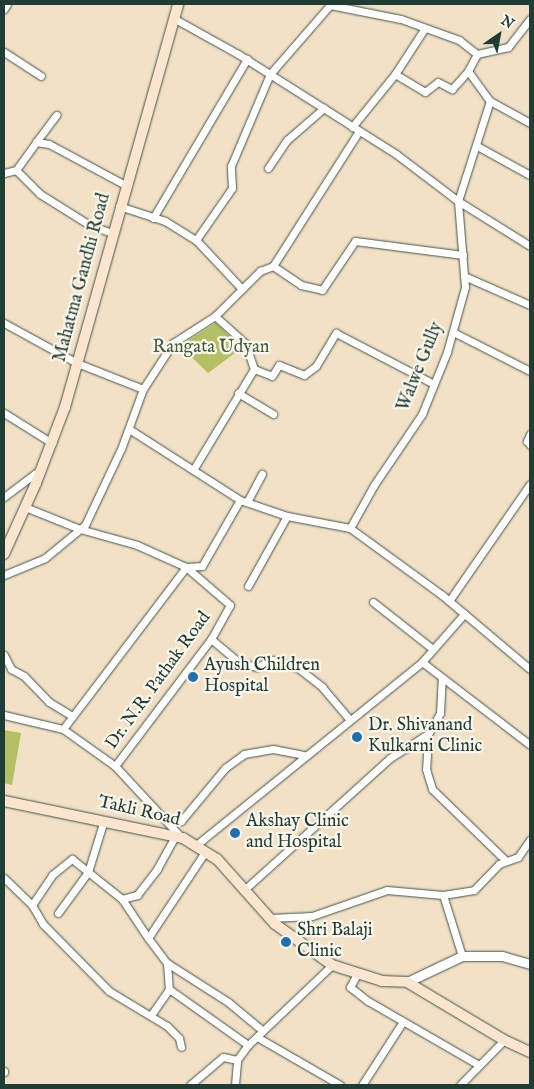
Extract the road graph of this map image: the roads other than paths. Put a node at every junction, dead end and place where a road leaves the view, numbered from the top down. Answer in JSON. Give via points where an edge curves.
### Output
{"nodes":[{"id":1,"x":8,"y":4,"type":"edge"},
{"id":2,"x":178,"y":4,"type":"edge"},
{"id":3,"x":329,"y":4,"type":"edge"},
{"id":4,"x":4,"y":9,"type":"edge"},
{"id":5,"x":175,"y":19,"type":"junction"},
{"id":6,"x":530,"y":19,"type":"edge"},
{"id":7,"x":425,"y":28,"type":"junction"},
{"id":8,"x":4,"y":52,"type":"edge"},
{"id":9,"x":477,"y":54,"type":"junction"},
{"id":10,"x":247,"y":60,"type":"junction"},
{"id":11,"x":468,"y":71,"type":"junction"},
{"id":12,"x":270,"y":74,"type":"junction"},
{"id":13,"x":395,"y":74,"type":"junction"},
{"id":14,"x":41,"y":76,"type":"dead end"},
{"id":15,"x":490,"y":101,"type":"junction"},
{"id":16,"x":324,"y":108,"type":"junction"},
{"id":17,"x":56,"y":114,"type":"dead end"},
{"id":18,"x":530,"y":123,"type":"edge"},
{"id":19,"x":352,"y":127,"type":"junction"},
{"id":20,"x":359,"y":131,"type":"junction"},
{"id":21,"x":36,"y":142,"type":"junction"},
{"id":22,"x":477,"y":146,"type":"junction"},
{"id":23,"x":268,"y":168,"type":"dead end"},
{"id":24,"x":16,"y":170,"type":"junction"},
{"id":25,"x":4,"y":174,"type":"edge"},
{"id":26,"x":530,"y":175,"type":"edge"},
{"id":27,"x":125,"y":185,"type":"junction"},
{"id":28,"x":458,"y":201,"type":"junction"},
{"id":29,"x":119,"y":206,"type":"junction"},
{"id":30,"x":153,"y":218,"type":"junction"},
{"id":31,"x":112,"y":233,"type":"junction"},
{"id":32,"x":196,"y":240,"type":"junction"},
{"id":33,"x":530,"y":246,"type":"edge"},
{"id":34,"x":463,"y":255,"type":"junction"},
{"id":35,"x":273,"y":266,"type":"junction"},
{"id":36,"x":464,"y":276,"type":"junction"},
{"id":37,"x":242,"y":289,"type":"junction"},
{"id":38,"x":530,"y":305,"type":"edge"},
{"id":39,"x":215,"y":316,"type":"junction"},
{"id":40,"x":4,"y":323,"type":"edge"},
{"id":41,"x":453,"y":332,"type":"junction"},
{"id":42,"x":77,"y":363,"type":"junction"},
{"id":43,"x":254,"y":369,"type":"junction"},
{"id":44,"x":530,"y":372,"type":"edge"},
{"id":45,"x":434,"y":384,"type":"junction"},
{"id":46,"x":143,"y":389,"type":"junction"},
{"id":47,"x":238,"y":393,"type":"junction"},
{"id":48,"x":4,"y":413,"type":"edge"},
{"id":49,"x":273,"y":414,"type":"dead end"},
{"id":50,"x":129,"y":429,"type":"junction"},
{"id":51,"x":530,"y":434,"type":"edge"},
{"id":52,"x":52,"y":443,"type":"junction"},
{"id":53,"x":530,"y":445,"type":"edge"},
{"id":54,"x":42,"y":468,"type":"junction"},
{"id":55,"x":193,"y":470,"type":"junction"},
{"id":56,"x":262,"y":474,"type":"dead end"},
{"id":57,"x":530,"y":484,"type":"edge"},
{"id":58,"x":4,"y":497,"type":"edge"},
{"id":59,"x":244,"y":501,"type":"junction"},
{"id":60,"x":26,"y":507,"type":"junction"},
{"id":61,"x":287,"y":516,"type":"junction"},
{"id":62,"x":350,"y":528,"type":"junction"},
{"id":63,"x":80,"y":529,"type":"junction"},
{"id":64,"x":4,"y":554,"type":"edge"},
{"id":65,"x":186,"y":567,"type":"junction"},
{"id":66,"x":4,"y":575,"type":"edge"},
{"id":67,"x":248,"y":586,"type":"dead end"},
{"id":68,"x":449,"y":601,"type":"junction"},
{"id":69,"x":373,"y":602,"type":"dead end"},
{"id":70,"x":464,"y":614,"type":"junction"},
{"id":71,"x":211,"y":639,"type":"junction"},
{"id":72,"x":433,"y":649,"type":"junction"},
{"id":73,"x":4,"y":655,"type":"edge"},
{"id":74,"x":422,"y":662,"type":"junction"},
{"id":75,"x":530,"y":669,"type":"edge"},
{"id":76,"x":442,"y":680,"type":"junction"},
{"id":77,"x":4,"y":715,"type":"edge"},
{"id":78,"x":72,"y":716,"type":"junction"},
{"id":79,"x":350,"y":720,"type":"junction"},
{"id":80,"x":63,"y":729,"type":"junction"},
{"id":81,"x":428,"y":734,"type":"junction"},
{"id":82,"x":530,"y":745,"type":"edge"},
{"id":83,"x":304,"y":755,"type":"junction"},
{"id":84,"x":115,"y":766,"type":"junction"},
{"id":85,"x":4,"y":801,"type":"edge"},
{"id":86,"x":104,"y":820,"type":"junction"},
{"id":87,"x":167,"y":821,"type":"junction"},
{"id":88,"x":179,"y":837,"type":"junction"},
{"id":89,"x":530,"y":840,"type":"edge"},
{"id":90,"x":194,"y":846,"type":"junction"},
{"id":91,"x":205,"y":852,"type":"junction"},
{"id":92,"x":506,"y":861,"type":"junction"},
{"id":93,"x":88,"y":872,"type":"junction"},
{"id":94,"x":4,"y":878,"type":"edge"},
{"id":95,"x":244,"y":890,"type":"junction"},
{"id":96,"x":443,"y":895,"type":"junction"},
{"id":97,"x":122,"y":899,"type":"junction"},
{"id":98,"x":32,"y":905,"type":"junction"},
{"id":99,"x":58,"y":913,"type":"dead end"},
{"id":100,"x":270,"y":918,"type":"junction"},
{"id":101,"x":148,"y":938,"type":"junction"},
{"id":102,"x":462,"y":956,"type":"junction"},
{"id":103,"x":167,"y":963,"type":"junction"},
{"id":104,"x":530,"y":964,"type":"edge"},
{"id":105,"x":332,"y":965,"type":"junction"},
{"id":106,"x":357,"y":974,"type":"junction"},
{"id":107,"x":407,"y":982,"type":"junction"},
{"id":108,"x":170,"y":989,"type":"junction"},
{"id":109,"x":151,"y":1015,"type":"junction"},
{"id":110,"x":402,"y":1023,"type":"junction"},
{"id":111,"x":263,"y":1031,"type":"junction"},
{"id":112,"x":257,"y":1037,"type":"junction"},
{"id":113,"x":504,"y":1040,"type":"junction"},
{"id":114,"x":248,"y":1046,"type":"junction"},
{"id":115,"x":181,"y":1047,"type":"dead end"},
{"id":116,"x":530,"y":1052,"type":"edge"},
{"id":117,"x":237,"y":1060,"type":"junction"},
{"id":118,"x":479,"y":1065,"type":"junction"},
{"id":119,"x":190,"y":1085,"type":"edge"},
{"id":120,"x":235,"y":1085,"type":"edge"},
{"id":121,"x":340,"y":1085,"type":"edge"},
{"id":122,"x":362,"y":1085,"type":"edge"},
{"id":123,"x":460,"y":1085,"type":"edge"}],
"edges":[{"from":1,"to":4,"type":"street"},
{"from":2,"to":5,"type":"main road","name":"Mahatma Gandhi Road"},
{"from":3,"to":7,"type":"street","via":[[401,19]]},
{"from":3,"to":12,"type":"street"},
{"from":5,"to":10,"type":"street"},
{"from":5,"to":27,"type":"main road","name":"Mahatma Gandhi Road"},
{"from":6,"to":9,"type":"street","via":[[508,47]]},
{"from":7,"to":9,"type":"street","via":[[459,40]]},
{"from":7,"to":13,"type":"street"},
{"from":8,"to":14,"type":"street"},
{"from":9,"to":11,"type":"street"},
{"from":10,"to":12,"type":"street"},
{"from":10,"to":30,"type":"street"},
{"from":11,"to":13,"type":"street","via":[[452,90],[438,82],[425,92]]},
{"from":11,"to":15,"type":"street"},
{"from":12,"to":16,"type":"street"},
{"from":12,"to":32,"type":"street","via":[[231,166],[232,188]]},
{"from":13,"to":19,"type":"street"},
{"from":15,"to":18,"type":"street"},
{"from":15,"to":22,"type":"street"},
{"from":16,"to":19,"type":"street"},
{"from":16,"to":23,"type":"street","via":[[287,140]]},
{"from":17,"to":21,"type":"street"},
{"from":19,"to":20,"type":"street"},
{"from":20,"to":28,"type":"street"},
{"from":20,"to":35,"type":"street"},
{"from":21,"to":24,"type":"street"},
{"from":21,"to":27,"type":"street","via":[[49,144]]},
{"from":22,"to":26,"type":"street"},
{"from":22,"to":28,"type":"street"},
{"from":24,"to":25,"type":"street"},
{"from":24,"to":31,"type":"street","via":[[40,194],[88,224]]},
{"from":27,"to":29,"type":"main road","name":"Mahatma Gandhi Road"},
{"from":28,"to":33,"type":"street"},
{"from":28,"to":34,"type":"street","name":"Walwe Gully"},
{"from":29,"to":30,"type":"street"},
{"from":29,"to":31,"type":"main road","name":"Mahatma Gandhi Road"},
{"from":30,"to":32,"type":"street"},
{"from":31,"to":42,"type":"main road","name":"Mahatma Gandhi Road"},
{"from":32,"to":37,"type":"street"},
{"from":34,"to":35,"type":"street","via":[[355,241],[322,290],[301,285]]},
{"from":34,"to":36,"type":"street","name":"Walwe Gully"},
{"from":35,"to":37,"type":"street","via":[[260,270]]},
{"from":36,"to":38,"type":"street"},
{"from":36,"to":41,"type":"street","name":"Walwe Gully","via":[[465,287]]},
{"from":37,"to":39,"type":"street"},
{"from":39,"to":43,"type":"street","via":[[245,343]]},
{"from":39,"to":46,"type":"street","via":[[174,343]]},
{"from":40,"to":42,"type":"street"},
{"from":41,"to":44,"type":"street"},
{"from":41,"to":45,"type":"street","name":"Walwe Gully"},
{"from":42,"to":46,"type":"street"},
{"from":42,"to":52,"type":"main road","name":"Mahatma Gandhi Road"},
{"from":43,"to":45,"type":"street","via":[[272,376],[279,365],[304,375],[316,366],[336,333]]},
{"from":43,"to":47,"type":"street"},
{"from":45,"to":62,"type":"street","name":"Walwe Gully","via":[[422,414],[374,485]]},
{"from":46,"to":50,"type":"street"},
{"from":47,"to":49,"type":"street"},
{"from":47,"to":55,"type":"street"},
{"from":48,"to":52,"type":"street"},
{"from":50,"to":55,"type":"street"},
{"from":50,"to":63,"type":"street"},
{"from":51,"to":53,"type":"street","via":[[527,442]]},
{"from":52,"to":54,"type":"main road","name":"Mahatma Gandhi Road"},
{"from":54,"to":58,"type":"street"},
{"from":54,"to":60,"type":"main road","name":"Mahatma Gandhi Road"},
{"from":55,"to":59,"type":"street"},
{"from":56,"to":59,"type":"street"},
{"from":57,"to":68,"type":"street"},
{"from":59,"to":61,"type":"street"},
{"from":59,"to":65,"type":"street","via":[[202,566]]},
{"from":60,"to":63,"type":"street","name":"Dr. N.R. Pathak Road"},
{"from":60,"to":64,"type":"main road","name":"Mahatma Gandhi Road"},
{"from":61,"to":62,"type":"street"},
{"from":61,"to":67,"type":"street"},
{"from":62,"to":68,"type":"street"},
{"from":63,"to":65,"type":"street","name":"Dr. N.R. Pathak Road","via":[[137,545]]},
{"from":63,"to":66,"type":"street","via":[[45,558]]},
{"from":65,"to":71,"type":"street","name":"Dr. N.R. Pathak Road","via":[[230,605]]},
{"from":65,"to":78,"type":"street"},
{"from":68,"to":70,"type":"street"},
{"from":69,"to":72,"type":"street"},
{"from":70,"to":72,"type":"street"},
{"from":70,"to":75,"type":"street"},
{"from":71,"to":79,"type":"street","via":[[238,662],[257,667],[272,660],[298,668],[322,687]]},
{"from":71,"to":84,"type":"street","name":"Dr. N.R. Pathak Road"},
{"from":72,"to":74,"type":"street"},
{"from":73,"to":78,"type":"street","via":[[12,669],[24,676],[49,702]]},
{"from":74,"to":76,"type":"street"},
{"from":74,"to":79,"type":"street"},
{"from":76,"to":81,"type":"street","via":[[440,713]]},
{"from":76,"to":82,"type":"street"},
{"from":77,"to":80,"type":"street"},
{"from":78,"to":80,"type":"street"},
{"from":79,"to":83,"type":"street"},
{"from":80,"to":84,"type":"street"},
{"from":81,"to":92,"type":"street","via":[[426,769],[432,789]]},
{"from":81,"to":95,"type":"street","via":[[390,758]]},
{"from":83,"to":87,"type":"street","via":[[273,749],[244,754],[225,768],[181,821]]},
{"from":83,"to":90,"type":"street"},
{"from":84,"to":87,"type":"street"},
{"from":85,"to":86,"type":"main road","name":"Takli Road"},
{"from":86,"to":88,"type":"main road","name":"Takli Road"},
{"from":86,"to":93,"type":"street"},
{"from":87,"to":88,"type":"street"},
{"from":88,"to":90,"type":"main road","name":"Takli Road"},
{"from":88,"to":97,"type":"street","via":[[137,895]]},
{"from":89,"to":92,"type":"street","via":[[518,856]]},
{"from":90,"to":91,"type":"main road","name":"Takli Road"},
{"from":91,"to":95,"type":"main road","name":"Takli Road","via":[[217,860]]},
{"from":91,"to":101,"type":"street"},
{"from":92,"to":96,"type":"street","via":[[474,890]]},
{"from":93,"to":97,"type":"street"},
{"from":93,"to":98,"type":"street","via":[[72,859],[52,875]]},
{"from":93,"to":99,"type":"street"},
{"from":94,"to":98,"type":"street"},
{"from":95,"to":100,"type":"main road","name":"Takli Road"},
{"from":96,"to":100,"type":"street","via":[[387,890],[312,916]]},
{"from":96,"to":102,"type":"street"},
{"from":97,"to":101,"type":"street"},
{"from":98,"to":109,"type":"street","via":[[43,924],[109,991]]},
{"from":100,"to":105,"type":"main road","name":"Takli Road"},
{"from":101,"to":103,"type":"street"},
{"from":102,"to":104,"type":"street","via":[[502,956]]},
{"from":102,"to":107,"type":"street"},
{"from":103,"to":108,"type":"street"},
{"from":103,"to":111,"type":"street","via":[[228,1002]]},
{"from":105,"to":106,"type":"main road","name":"Takli Road"},
{"from":105,"to":111,"type":"street"},
{"from":106,"to":107,"type":"main road","name":"Takli Road","via":[[382,981]]},
{"from":106,"to":110,"type":"street","via":[[350,987]]},
{"from":107,"to":113,"type":"main road","name":"Takli Road"},
{"from":108,"to":109,"type":"street"},
{"from":108,"to":114,"type":"street"},
{"from":109,"to":115,"type":"street","via":[[179,1038]]},
{"from":110,"to":118,"type":"street"},
{"from":110,"to":122,"type":"street"},
{"from":111,"to":112,"type":"street"},
{"from":112,"to":114,"type":"street"},
{"from":112,"to":121,"type":"street"},
{"from":113,"to":116,"type":"main road","name":"Takli Road"},
{"from":113,"to":118,"type":"street"},
{"from":114,"to":117,"type":"street"},
{"from":117,"to":119,"type":"street","via":[[223,1057]]},
{"from":117,"to":120,"type":"street"},
{"from":118,"to":123,"type":"street"}]}
